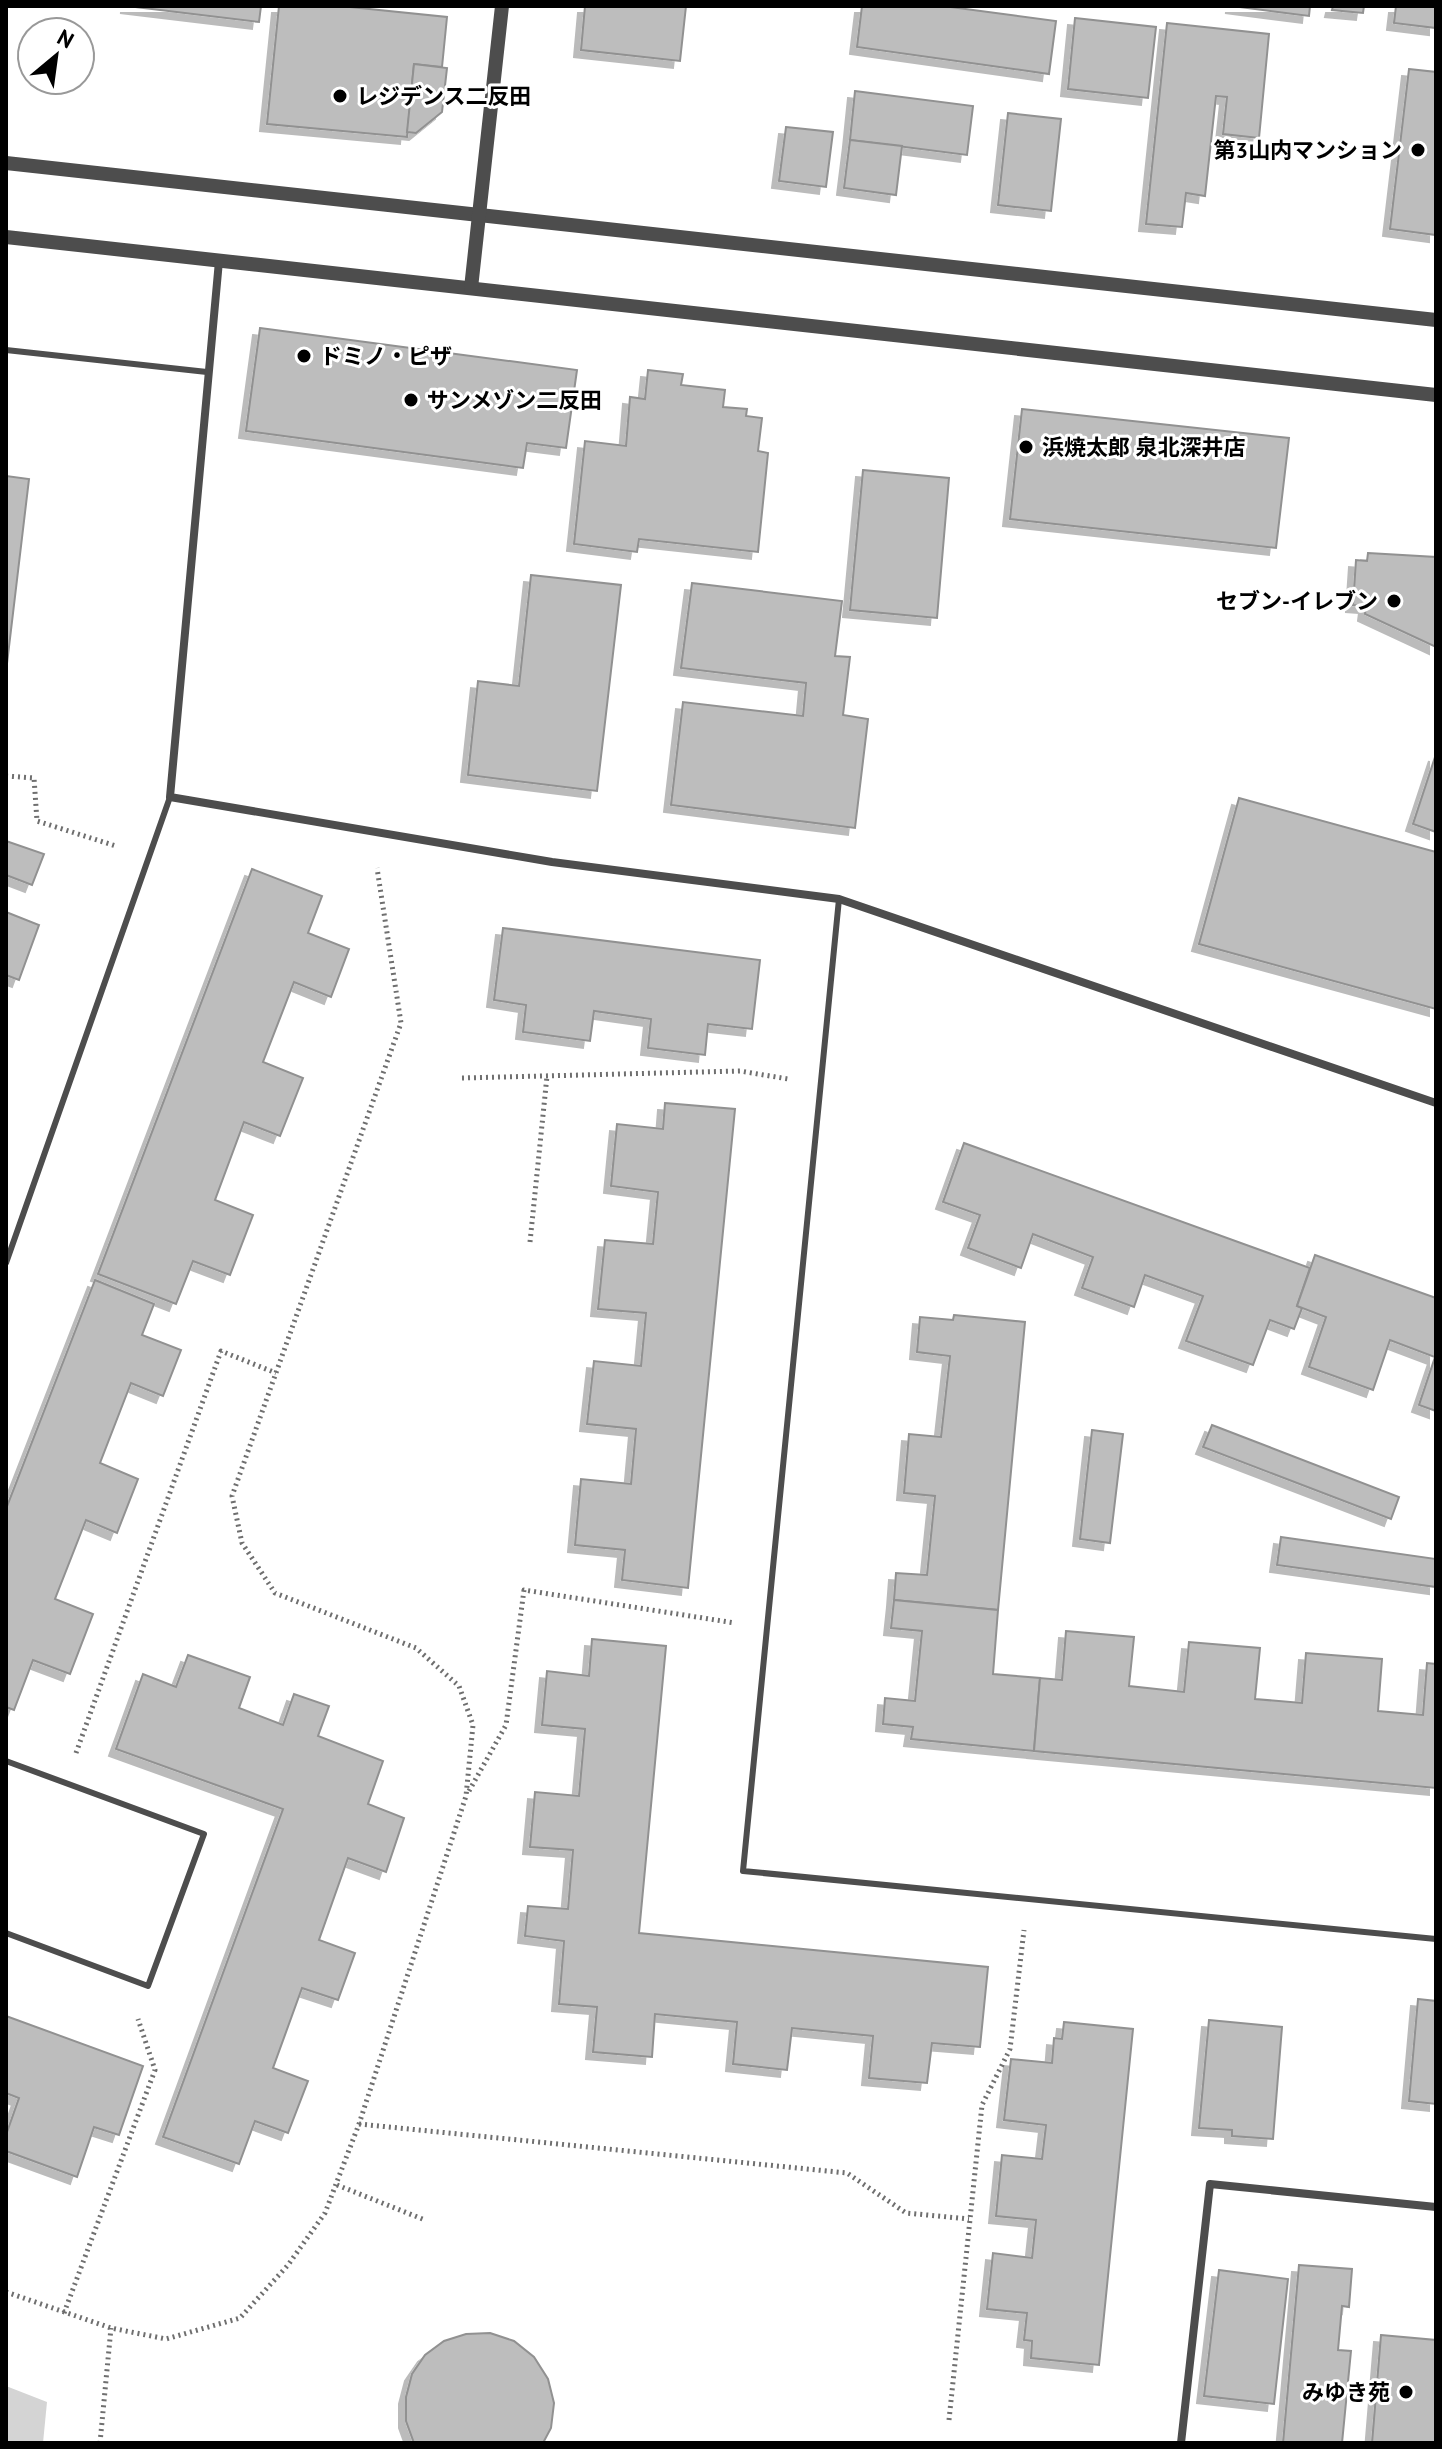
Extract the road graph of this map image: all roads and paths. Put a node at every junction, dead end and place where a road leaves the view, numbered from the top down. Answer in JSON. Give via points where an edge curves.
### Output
{"nodes":[{"id":1,"x":502,"y":6,"type":"edge"},
{"id":2,"x":6,"y":163,"type":"edge"},
{"id":3,"x":479,"y":217,"type":"junction"},
{"id":4,"x":6,"y":237,"type":"edge"},
{"id":5,"x":219,"y":261,"type":"junction"},
{"id":6,"x":471,"y":288,"type":"junction"},
{"id":7,"x":1436,"y":320,"type":"edge"},
{"id":8,"x":6,"y":350,"type":"edge"},
{"id":9,"x":207,"y":372,"type":"junction"},
{"id":10,"x":1436,"y":395,"type":"edge"},
{"id":11,"x":6,"y":776,"type":"edge"},
{"id":12,"x":170,"y":797,"type":"junction"},
{"id":13,"x":371,"y":831,"type":"junction"},
{"id":14,"x":152,"y":858,"type":"junction"},
{"id":15,"x":839,"y":899,"type":"junction"},
{"id":16,"x":547,"y":1076,"type":"junction"},
{"id":17,"x":462,"y":1078,"type":"dead end"},
{"id":18,"x":822,"y":1084,"type":"junction"},
{"id":19,"x":1436,"y":1103,"type":"edge"},
{"id":20,"x":530,"y":1242,"type":"dead end"},
{"id":21,"x":6,"y":1263,"type":"edge"},
{"id":22,"x":276,"y":1373,"type":"junction"},
{"id":23,"x":769,"y":1628,"type":"junction"},
{"id":24,"x":6,"y":1761,"type":"edge"},
{"id":25,"x":66,"y":1783,"type":"junction"},
{"id":26,"x":466,"y":1796,"type":"junction"},
{"id":27,"x":1028,"y":1899,"type":"junction"},
{"id":28,"x":6,"y":1933,"type":"edge"},
{"id":29,"x":1436,"y":1939,"type":"edge"},
{"id":30,"x":123,"y":1976,"type":"junction"},
{"id":31,"x":359,"y":2124,"type":"junction"},
{"id":32,"x":336,"y":2185,"type":"junction"},
{"id":33,"x":1436,"y":2207,"type":"edge"},
{"id":34,"x":969,"y":2219,"type":"junction"},
{"id":35,"x":425,"y":2220,"type":"dead end"},
{"id":36,"x":6,"y":2292,"type":"edge"},
{"id":37,"x":64,"y":2313,"type":"junction"},
{"id":38,"x":111,"y":2328,"type":"junction"},
{"id":39,"x":949,"y":2420,"type":"dead end"},
{"id":40,"x":100,"y":2443,"type":"edge"},
{"id":41,"x":1181,"y":2443,"type":"edge"}],
"edges":[{"from":1,"to":3,"type":"street"},
{"from":2,"to":3,"type":"street"},
{"from":3,"to":6,"type":"street"},
{"from":3,"to":7,"type":"street"},
{"from":4,"to":5,"type":"street"},
{"from":5,"to":6,"type":"street"},
{"from":5,"to":9,"type":"street"},
{"from":6,"to":10,"type":"street"},
{"from":8,"to":9,"type":"lane"},
{"from":9,"to":12,"type":"street"},
{"from":11,"to":14,"type":"path","via":[[34,778],[37,821]]},
{"from":12,"to":13,"type":"street"},
{"from":12,"to":14,"type":"lane"},
{"from":13,"to":15,"type":"street","via":[[552,862]]},
{"from":13,"to":22,"type":"path","via":[[401,1023]]},
{"from":14,"to":21,"type":"lane"},
{"from":15,"to":18,"type":"lane"},
{"from":15,"to":19,"type":"street"},
{"from":16,"to":17,"type":"path"},
{"from":16,"to":18,"type":"path","via":[[740,1071]]},
{"from":16,"to":20,"type":"path"},
{"from":18,"to":23,"type":"lane"},
{"from":22,"to":25,"type":"path","via":[[221,1351]]},
{"from":22,"to":26,"type":"path","via":[[232,1496],[242,1543],[275,1593],[416,1648],[459,1686],[473,1725]]},
{"from":23,"to":26,"type":"path","via":[[524,1590],[506,1725]]},
{"from":23,"to":27,"type":"lane","via":[[743,1871]]},
{"from":24,"to":25,"type":"lane"},
{"from":25,"to":30,"type":"lane","via":[[204,1834],[148,1986]]},
{"from":26,"to":31,"type":"path"},
{"from":27,"to":29,"type":"lane"},
{"from":27,"to":34,"type":"path","via":[[1010,2049],[982,2105]]},
{"from":28,"to":30,"type":"lane"},
{"from":30,"to":37,"type":"path","via":[[155,2070]]},
{"from":31,"to":32,"type":"path"},
{"from":31,"to":34,"type":"path","via":[[847,2173],[906,2213]]},
{"from":32,"to":35,"type":"path"},
{"from":32,"to":38,"type":"path","via":[[325,2213],[288,2265],[240,2318],[166,2339]]},
{"from":33,"to":41,"type":"street","via":[[1210,2184]]},
{"from":34,"to":39,"type":"path"},
{"from":36,"to":37,"type":"path"},
{"from":37,"to":38,"type":"path"},
{"from":38,"to":40,"type":"path"}]}
